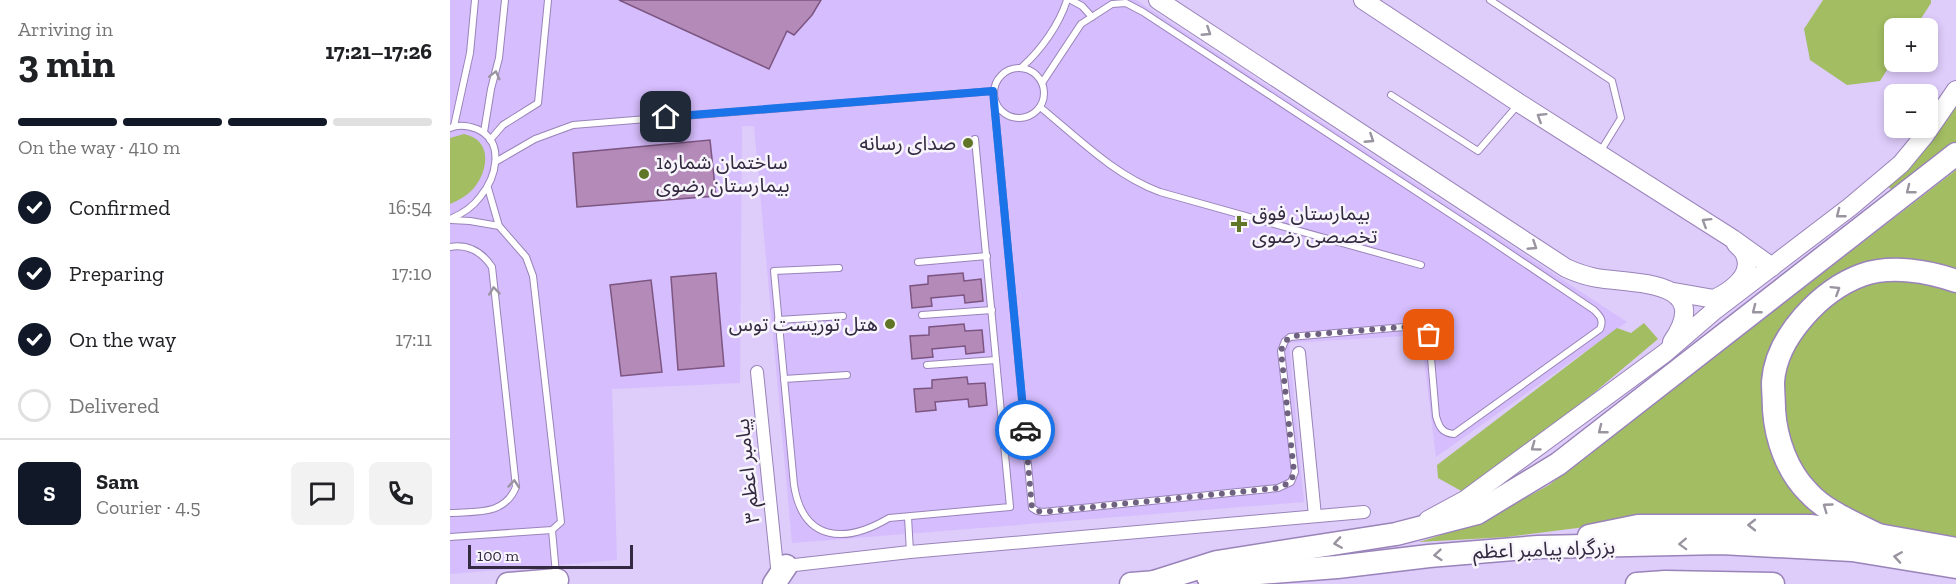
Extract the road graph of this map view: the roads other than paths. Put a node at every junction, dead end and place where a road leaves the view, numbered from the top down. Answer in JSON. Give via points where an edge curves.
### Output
{"nodes":[{"id":1,"x":475,"y":0,"type":"edge"},
{"id":2,"x":505,"y":0,"type":"edge"},
{"id":3,"x":548,"y":0,"type":"edge"},
{"id":4,"x":1069,"y":0,"type":"edge"},
{"id":5,"x":1158,"y":0,"type":"edge"},
{"id":6,"x":1363,"y":0,"type":"edge"},
{"id":7,"x":1490,"y":0,"type":"edge"},
{"id":8,"x":1092,"y":17,"type":"junction"},
{"id":9,"x":1022,"y":68,"type":"junction"},
{"id":10,"x":1042,"y":82,"type":"junction"},
{"id":11,"x":1956,"y":90,"type":"edge"},
{"id":12,"x":993,"y":91,"type":"junction"},
{"id":13,"x":1391,"y":94,"type":"dead end"},
{"id":14,"x":994,"y":100,"type":"junction"},
{"id":15,"x":1519,"y":103,"type":"junction"},
{"id":16,"x":1040,"y":107,"type":"junction"},
{"id":17,"x":452,"y":127,"type":"edge"},
{"id":18,"x":484,"y":132,"type":"junction"},
{"id":19,"x":975,"y":139,"type":"dead end"},
{"id":20,"x":490,"y":140,"type":"junction"},
{"id":21,"x":1599,"y":154,"type":"junction"},
{"id":22,"x":1956,"y":154,"type":"edge"},
{"id":23,"x":496,"y":161,"type":"junction"},
{"id":24,"x":488,"y":188,"type":"junction"},
{"id":25,"x":450,"y":219,"type":"edge"},
{"id":26,"x":499,"y":226,"type":"junction"},
{"id":27,"x":1733,"y":239,"type":"junction"},
{"id":28,"x":450,"y":247,"type":"edge"},
{"id":29,"x":987,"y":256,"type":"junction"},
{"id":30,"x":918,"y":262,"type":"dead end"},
{"id":31,"x":1421,"y":265,"type":"dead end"},
{"id":32,"x":1772,"y":267,"type":"junction"},
{"id":33,"x":839,"y":268,"type":"dead end"},
{"id":34,"x":1956,"y":281,"type":"edge"},
{"id":35,"x":1674,"y":292,"type":"junction"},
{"id":36,"x":992,"y":310,"type":"junction"},
{"id":37,"x":922,"y":315,"type":"dead end"},
{"id":38,"x":843,"y":316,"type":"dead end"},
{"id":39,"x":778,"y":320,"type":"junction"},
{"id":40,"x":1299,"y":352,"type":"dead end"},
{"id":41,"x":1665,"y":353,"type":"junction"},
{"id":42,"x":996,"y":360,"type":"junction"},
{"id":43,"x":927,"y":365,"type":"dead end"},
{"id":44,"x":757,"y":372,"type":"dead end"},
{"id":45,"x":847,"y":375,"type":"dead end"},
{"id":46,"x":784,"y":379,"type":"junction"},
{"id":47,"x":1364,"y":512,"type":"dead end"},
{"id":48,"x":450,"y":513,"type":"edge"},
{"id":49,"x":1315,"y":516,"type":"junction"},
{"id":50,"x":908,"y":517,"type":"junction"},
{"id":51,"x":552,"y":530,"type":"junction"},
{"id":52,"x":1396,"y":534,"type":"junction"},
{"id":53,"x":1878,"y":535,"type":"junction"},
{"id":54,"x":450,"y":537,"type":"edge"},
{"id":55,"x":1538,"y":547,"type":"junction"},
{"id":56,"x":1956,"y":549,"type":"edge"},
{"id":57,"x":910,"y":552,"type":"junction"},
{"id":58,"x":1956,"y":567,"type":"edge"},
{"id":59,"x":776,"y":575,"type":"edge"},
{"id":60,"x":557,"y":580,"type":"joint"},
{"id":61,"x":1143,"y":583,"type":"edge"},
{"id":62,"x":508,"y":584,"type":"edge"},
{"id":63,"x":1637,"y":584,"type":"edge"},
{"id":64,"x":1773,"y":584,"type":"edge"}],
"edges":[{"from":1,"to":17,"type":"lane","via":[[470,53]]},
{"from":18,"to":2,"type":"lane","one_way":true,"via":[[499,58]]},
{"from":3,"to":20,"type":"lane","via":[[538,103],[503,125]]},
{"from":4,"to":8,"type":"lane"},
{"from":4,"to":9,"type":"lane","via":[[1035,56]]},
{"from":5,"to":35,"type":"street","one_way":true,"via":[[1566,268],[1583,276],[1656,285]]},
{"from":6,"to":15,"type":"street"},
{"from":7,"to":21,"type":"lane","via":[[1612,81],[1621,118]]},
{"from":8,"to":10,"type":"lane","via":[[1081,24]]},
{"from":8,"to":14,"type":"lane","via":[[1112,4],[1126,3],[1143,12],[1594,310],[1601,316],[1600,329],[1454,434],[1439,427],[1429,335],[1423,328],[1290,337],[1281,351],[1294,472],[1291,482],[1278,488],[1037,511],[1032,508]]},
{"from":9,"to":10,"type":"lane"},
{"from":9,"to":12,"type":"lane","via":[[999,76]]},
{"from":10,"to":16,"type":"lane","via":[[1044,99]]},
{"from":11,"to":32,"type":"street","one_way":true,"via":[[1901,164]]},
{"from":12,"to":14,"type":"lane"},
{"from":12,"to":23,"type":"lane","via":[[573,125],[535,139]]},
{"from":13,"to":15,"type":"lane","via":[[1478,151]]},
{"from":14,"to":16,"type":"lane","via":[[1011,117],[1027,117]]},
{"from":21,"to":15,"type":"street","one_way":true},
{"from":16,"to":31,"type":"lane","via":[[1140,185]]},
{"from":17,"to":18,"type":"lane","via":[[470,126]]},
{"from":18,"to":20,"type":"lane"},
{"from":19,"to":29,"type":"lane"},
{"from":20,"to":23,"type":"lane"},
{"from":27,"to":21,"type":"street","one_way":true},
{"from":22,"to":52,"type":"highway","one_way":true,"via":[[1558,464],[1478,513]]},
{"from":23,"to":24,"type":"lane"},
{"from":24,"to":25,"type":"lane","via":[[472,206]]},
{"from":24,"to":26,"type":"lane"},
{"from":25,"to":26,"type":"lane"},
{"from":26,"to":51,"type":"lane","via":[[526,257],[533,276],[561,522]]},
{"from":27,"to":32,"type":"street"},
{"from":27,"to":35,"type":"street","via":[[1746,256],[1747,265],[1737,284],[1714,299]]},
{"from":48,"to":28,"type":"lane","one_way":true,"via":[[504,506],[516,488],[492,267],[473,249]]},
{"from":29,"to":30,"type":"lane"},
{"from":29,"to":36,"type":"lane"},
{"from":32,"to":41,"type":"street"},
{"from":33,"to":39,"type":"lane","via":[[774,272]]},
{"from":53,"to":34,"type":"highway","one_way":true,"via":[[1835,513],[1808,493],[1785,459],[1775,423],[1773,381],[1783,348],[1803,316],[1832,291],[1863,275],[1899,269]]},
{"from":35,"to":41,"type":"street","via":[[1683,304],[1681,330]]},
{"from":36,"to":37,"type":"lane"},
{"from":36,"to":42,"type":"lane"},
{"from":38,"to":39,"type":"lane"},
{"from":39,"to":46,"type":"lane"},
{"from":40,"to":49,"type":"street"},
{"from":41,"to":52,"type":"street","one_way":true,"via":[[1465,500]]},
{"from":42,"to":43,"type":"lane"},
{"from":42,"to":50,"type":"lane","via":[[1010,507]]},
{"from":44,"to":59,"type":"street","name":"پیامبر اعظم ۳"},
{"from":45,"to":46,"type":"lane"},
{"from":46,"to":50,"type":"lane","via":[[795,493],[806,519],[824,532],[843,535],[888,518]]},
{"from":47,"to":49,"type":"street"},
{"from":49,"to":57,"type":"street"},
{"from":50,"to":57,"type":"lane"},
{"from":51,"to":54,"type":"lane"},
{"from":51,"to":60,"type":"lane"},
{"from":52,"to":61,"type":"highway","one_way":true,"via":[[1217,562]]},
{"from":53,"to":55,"type":"highway","one_way":true,"via":[[1810,525],[1638,526]]},
{"from":53,"to":56,"type":"highway"},
{"from":58,"to":55,"type":"highway","name":"بزرگراه پیامبر اعظم","one_way":true,"via":[[1852,550],[1721,543]]},
{"from":55,"to":61,"type":"highway","name":"بزرگراه پیامبر اعظم","one_way":true},
{"from":57,"to":59,"type":"street"},
{"from":60,"to":62,"type":"highway"},
{"from":63,"to":64,"type":"highway"}]}
